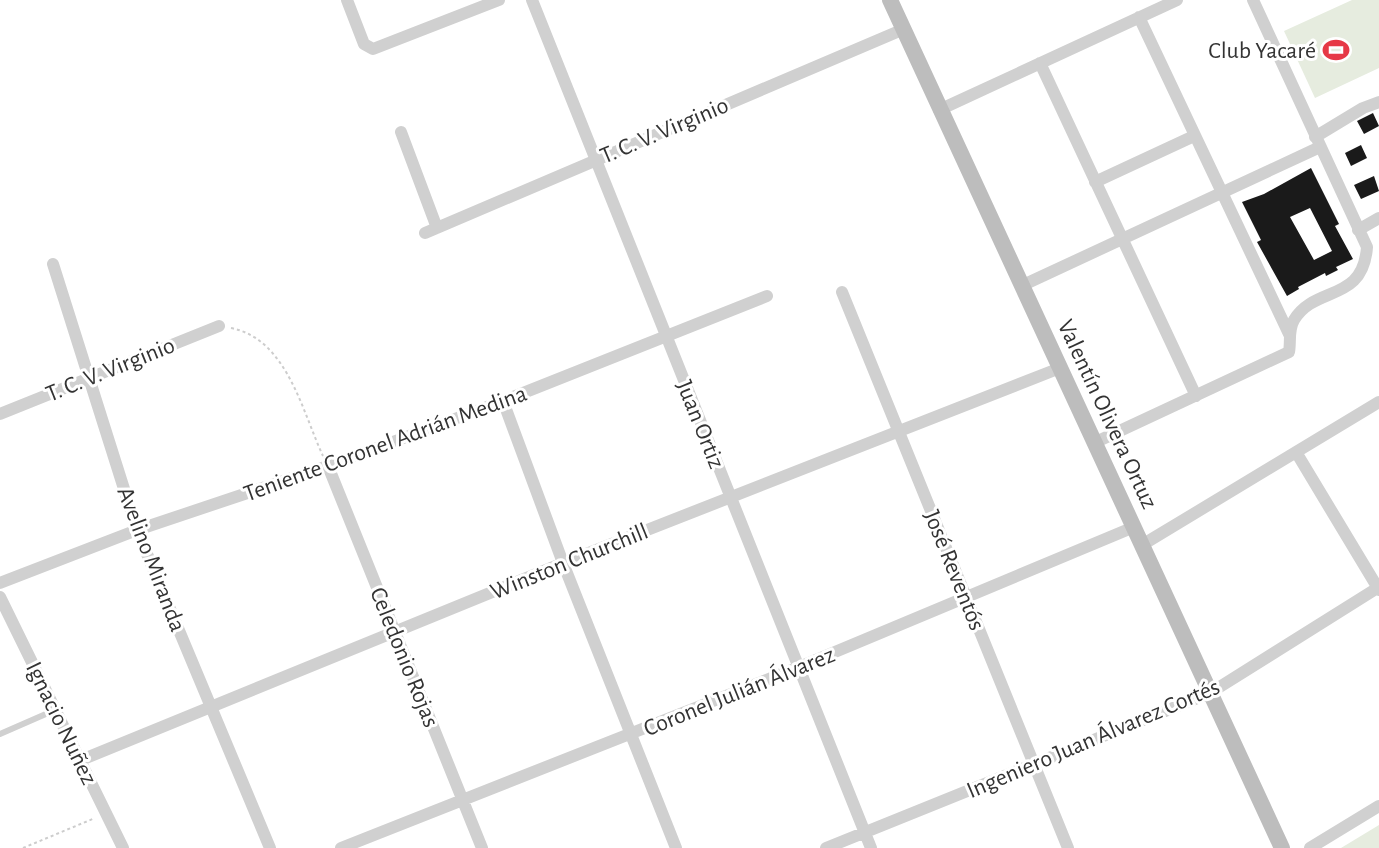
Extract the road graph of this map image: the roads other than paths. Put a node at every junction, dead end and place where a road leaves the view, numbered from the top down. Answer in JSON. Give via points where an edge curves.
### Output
{"nodes":[{"id":1,"x":348,"y":0,"type":"edge"},
{"id":2,"x":499,"y":0,"type":"edge"},
{"id":3,"x":532,"y":0,"type":"edge"},
{"id":4,"x":890,"y":0,"type":"edge"},
{"id":5,"x":1177,"y":0,"type":"edge"},
{"id":6,"x":1253,"y":0,"type":"edge"},
{"id":7,"x":1139,"y":17,"type":"junction"},
{"id":8,"x":904,"y":29,"type":"junction"},
{"id":9,"x":1040,"y":63,"type":"junction"},
{"id":10,"x":1379,"y":102,"type":"edge"},
{"id":11,"x":939,"y":110,"type":"junction"},
{"id":12,"x":401,"y":132,"type":"dead end"},
{"id":13,"x":1194,"y":136,"type":"junction"},
{"id":14,"x":1317,"y":142,"type":"junction"},
{"id":15,"x":595,"y":159,"type":"junction"},
{"id":16,"x":1095,"y":182,"type":"junction"},
{"id":17,"x":1221,"y":193,"type":"junction"},
{"id":18,"x":1379,"y":218,"type":"edge"},
{"id":19,"x":1358,"y":230,"type":"junction"},
{"id":20,"x":1122,"y":239,"type":"junction"},
{"id":21,"x":52,"y":264,"type":"dead end"},
{"id":22,"x":1021,"y":286,"type":"junction"},
{"id":23,"x":842,"y":292,"type":"dead end"},
{"id":24,"x":767,"y":296,"type":"dead end"},
{"id":25,"x":219,"y":326,"type":"road end"},
{"id":26,"x":1289,"y":334,"type":"junction"},
{"id":27,"x":666,"y":338,"type":"junction"},
{"id":28,"x":1060,"y":368,"type":"junction"},
{"id":29,"x":89,"y":377,"type":"junction"},
{"id":30,"x":1196,"y":396,"type":"junction"},
{"id":31,"x":503,"y":401,"type":"junction"},
{"id":32,"x":1379,"y":402,"type":"edge"},
{"id":33,"x":0,"y":414,"type":"edge"},
{"id":34,"x":899,"y":432,"type":"junction"},
{"id":35,"x":1096,"y":442,"type":"junction"},
{"id":36,"x":1296,"y":452,"type":"junction"},
{"id":37,"x":328,"y":466,"type":"junction"},
{"id":38,"x":730,"y":496,"type":"junction"},
{"id":39,"x":1134,"y":527,"type":"junction"},
{"id":40,"x":137,"y":530,"type":"junction"},
{"id":41,"x":1142,"y":545,"type":"junction"},
{"id":42,"x":563,"y":563,"type":"junction"},
{"id":43,"x":0,"y":583,"type":"edge"},
{"id":44,"x":1378,"y":588,"type":"edge"},
{"id":45,"x":0,"y":597,"type":"edge"},
{"id":46,"x":966,"y":598,"type":"junction"},
{"id":47,"x":395,"y":633,"type":"junction"},
{"id":48,"x":799,"y":667,"type":"junction"},
{"id":49,"x":1210,"y":693,"type":"junction"},
{"id":50,"x":210,"y":706,"type":"junction"},
{"id":51,"x":56,"y":709,"type":"junction"},
{"id":52,"x":0,"y":734,"type":"edge"},
{"id":53,"x":632,"y":734,"type":"junction"},
{"id":54,"x":81,"y":760,"type":"junction"},
{"id":55,"x":1034,"y":765,"type":"junction"},
{"id":56,"x":463,"y":800,"type":"junction"},
{"id":57,"x":1379,"y":806,"type":"edge"},
{"id":58,"x":865,"y":832,"type":"junction"},
{"id":59,"x":123,"y":848,"type":"edge"},
{"id":60,"x":270,"y":848,"type":"edge"},
{"id":61,"x":341,"y":848,"type":"edge"},
{"id":62,"x":482,"y":848,"type":"edge"},
{"id":63,"x":676,"y":848,"type":"edge"},
{"id":64,"x":826,"y":848,"type":"edge"},
{"id":65,"x":871,"y":848,"type":"edge"},
{"id":66,"x":1068,"y":848,"type":"edge"},
{"id":67,"x":1282,"y":848,"type":"edge"},
{"id":68,"x":1310,"y":848,"type":"edge"}],
"edges":[{"from":1,"to":2,"type":"street","via":[[364,44],[373,50]]},
{"from":3,"to":15,"type":"street","name":"Juan Ortiz"},
{"from":4,"to":8,"type":"street","name":"Valentín Olivera Ortuz"},
{"from":5,"to":7,"type":"street"},
{"from":6,"to":14,"type":"street"},
{"from":7,"to":9,"type":"street"},
{"from":7,"to":13,"type":"street"},
{"from":8,"to":11,"type":"street","name":"Valentín Olivera Ortuz"},
{"from":8,"to":15,"type":"street","name":"T. C. V. Virginio"},
{"from":9,"to":11,"type":"street"},
{"from":9,"to":16,"type":"street"},
{"from":10,"to":14,"type":"street"},
{"from":11,"to":22,"type":"street","name":"Valentín Olivera Ortuz"},
{"from":12,"to":15,"type":"street","name":"T. C. V. Virginio","via":[[431,230]]},
{"from":13,"to":16,"type":"street"},
{"from":13,"to":17,"type":"street"},
{"from":14,"to":17,"type":"street"},
{"from":14,"to":19,"type":"street"},
{"from":15,"to":27,"type":"street","name":"Juan Ortiz"},
{"from":16,"to":20,"type":"street"},
{"from":17,"to":20,"type":"street"},
{"from":17,"to":26,"type":"street"},
{"from":18,"to":19,"type":"street"},
{"from":19,"to":26,"type":"street","via":[[1367,247],[1362,272],[1351,283],[1304,309]]},
{"from":20,"to":22,"type":"street"},
{"from":20,"to":30,"type":"street"},
{"from":21,"to":29,"type":"street","name":"Avelino Miranda"},
{"from":22,"to":28,"type":"street","name":"Valentín Olivera Ortuz"},
{"from":23,"to":34,"type":"street","name":"José Reventós"},
{"from":24,"to":27,"type":"street","name":"Teniente Coronel Adrián Medina"},
{"from":25,"to":29,"type":"street","name":"T. C. V. Virginio"},
{"from":26,"to":30,"type":"street","via":[[1289,352]]},
{"from":27,"to":31,"type":"street","name":"Teniente Coronel Adrián Medina"},
{"from":27,"to":38,"type":"street","name":"Juan Ortiz"},
{"from":28,"to":34,"type":"street","name":"Winston Churchill"},
{"from":28,"to":35,"type":"street","name":"Valentín Olivera Ortuz"},
{"from":29,"to":33,"type":"street","name":"T. C. V. Virginio"},
{"from":29,"to":40,"type":"street","name":"Avelino Miranda"},
{"from":30,"to":35,"type":"street"},
{"from":31,"to":37,"type":"street","name":"Teniente Coronel Adrián Medina"},
{"from":31,"to":42,"type":"street"},
{"from":32,"to":36,"type":"street"},
{"from":34,"to":38,"type":"street","name":"Winston Churchill"},
{"from":34,"to":46,"type":"street","name":"José Reventós"},
{"from":35,"to":39,"type":"street","name":"Valentín Olivera Ortuz"},
{"from":36,"to":41,"type":"street"},
{"from":36,"to":44,"type":"street"},
{"from":37,"to":40,"type":"street","name":"Teniente Coronel Adrián Medina"},
{"from":37,"to":47,"type":"street","name":"Celedonio Rojas"},
{"from":38,"to":42,"type":"street","name":"Winston Churchill"},
{"from":38,"to":48,"type":"street","name":"Juan Ortiz"},
{"from":39,"to":41,"type":"street","name":"Valentín Olivera Ortuz"},
{"from":39,"to":46,"type":"street","name":"Coronel Julián Álvarez"},
{"from":40,"to":43,"type":"street","name":"Teniente Coronel Adrián Medina"},
{"from":40,"to":50,"type":"street","name":"Avelino Miranda"},
{"from":41,"to":49,"type":"street","name":"Valentín Olivera Ortuz"},
{"from":42,"to":47,"type":"street","name":"Winston Churchill"},
{"from":42,"to":53,"type":"street"},
{"from":44,"to":49,"type":"street","name":"Ingeniero Juan Álvarez Cortés"},
{"from":45,"to":51,"type":"street","name":"Ignacio Nuñez"},
{"from":46,"to":48,"type":"street","name":"Coronel Julián Álvarez"},
{"from":46,"to":55,"type":"street","name":"José Reventós"},
{"from":47,"to":50,"type":"street","name":"Winston Churchill"},
{"from":47,"to":56,"type":"street","name":"Celedonio Rojas"},
{"from":48,"to":53,"type":"street","name":"Coronel Julián Álvarez"},
{"from":48,"to":58,"type":"street","name":"Juan Ortiz"},
{"from":49,"to":55,"type":"street","name":"Ingeniero Juan Álvarez Cortés"},
{"from":49,"to":67,"type":"street","name":"Valentín Olivera Ortuz"},
{"from":50,"to":54,"type":"street","name":"Winston Churchill"},
{"from":50,"to":60,"type":"street","name":"Avelino Miranda"},
{"from":51,"to":52,"type":"lane"},
{"from":51,"to":54,"type":"street","name":"Ignacio Nuñez"},
{"from":53,"to":56,"type":"street","name":"Coronel Julián Álvarez"},
{"from":53,"to":63,"type":"street"},
{"from":54,"to":59,"type":"street","name":"Ignacio Nuñez"},
{"from":55,"to":58,"type":"street","name":"Ingeniero Juan Álvarez Cortés"},
{"from":55,"to":66,"type":"street","name":"José Reventós"},
{"from":56,"to":61,"type":"street","name":"Coronel Julián Álvarez"},
{"from":56,"to":62,"type":"street","name":"Celedonio Rojas"},
{"from":57,"to":68,"type":"street"},
{"from":58,"to":64,"type":"street","name":"Ingeniero Juan Álvarez Cortés"},
{"from":58,"to":65,"type":"street","name":"Juan Ortiz"}]}
